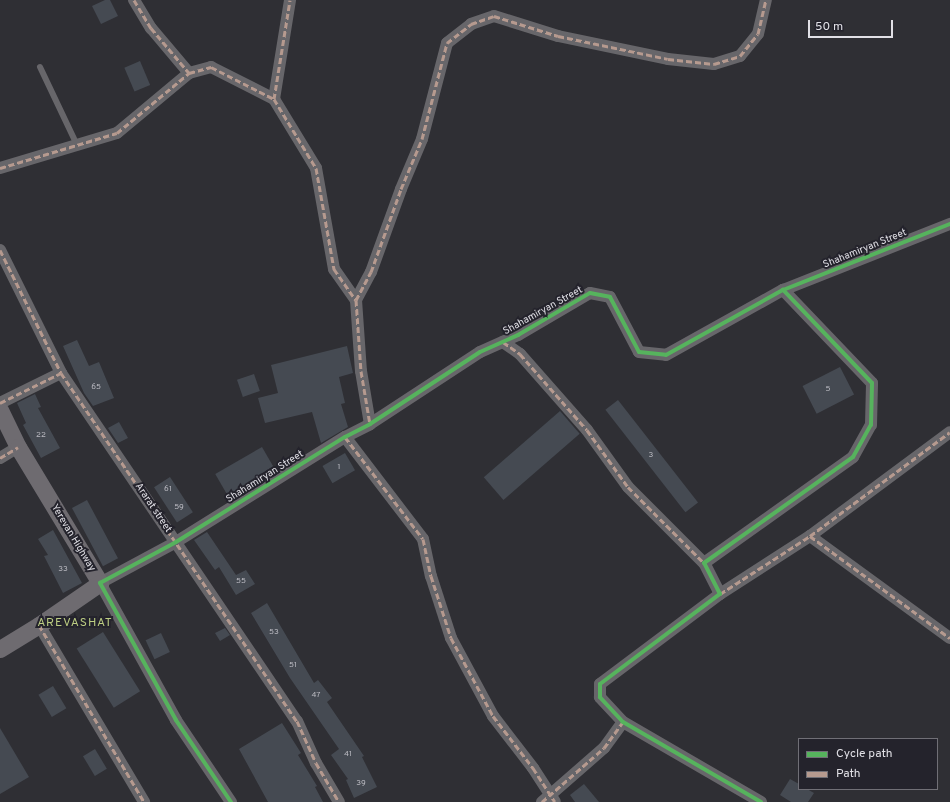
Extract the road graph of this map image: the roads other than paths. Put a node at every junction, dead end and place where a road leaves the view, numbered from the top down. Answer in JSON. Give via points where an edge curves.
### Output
{"nodes":[{"id":1,"x":134,"y":0,"type":"edge"},
{"id":2,"x":290,"y":0,"type":"edge"},
{"id":3,"x":766,"y":0,"type":"edge"},
{"id":4,"x":40,"y":67,"type":"dead end"},
{"id":5,"x":189,"y":73,"type":"junction"},
{"id":6,"x":274,"y":99,"type":"junction"},
{"id":7,"x":77,"y":145,"type":"junction"},
{"id":8,"x":0,"y":168,"type":"edge"},
{"id":9,"x":950,"y":224,"type":"edge"},
{"id":10,"x":0,"y":250,"type":"edge"},
{"id":11,"x":783,"y":290,"type":"junction"},
{"id":12,"x":356,"y":300,"type":"junction"},
{"id":13,"x":503,"y":342,"type":"junction"},
{"id":14,"x":61,"y":373,"type":"junction"},
{"id":15,"x":0,"y":403,"type":"edge"},
{"id":16,"x":0,"y":410,"type":"edge"},
{"id":17,"x":370,"y":424,"type":"junction"},
{"id":18,"x":950,"y":432,"type":"edge"},
{"id":19,"x":345,"y":437,"type":"junction"},
{"id":20,"x":18,"y":447,"type":"junction"},
{"id":21,"x":0,"y":458,"type":"edge"},
{"id":22,"x":810,"y":536,"type":"junction"},
{"id":23,"x":176,"y":542,"type":"junction"},
{"id":24,"x":704,"y":563,"type":"junction"},
{"id":25,"x":100,"y":583,"type":"junction"},
{"id":26,"x":720,"y":594,"type":"junction"},
{"id":27,"x":39,"y":625,"type":"junction"},
{"id":28,"x":950,"y":638,"type":"edge"},
{"id":29,"x":0,"y":649,"type":"edge"},
{"id":30,"x":623,"y":722,"type":"junction"},
{"id":31,"x":549,"y":800,"type":"edge"},
{"id":32,"x":144,"y":802,"type":"edge"},
{"id":33,"x":231,"y":802,"type":"edge"},
{"id":34,"x":339,"y":802,"type":"edge"},
{"id":35,"x":761,"y":802,"type":"edge"}],
"edges":[{"from":1,"to":5,"type":"street","via":[[151,28]]},
{"from":2,"to":6,"type":"street"},
{"from":3,"to":12,"type":"street","via":[[758,34],[740,56],[714,64],[668,59],[558,36],[494,16],[471,24],[447,43],[422,139],[371,272]]},
{"from":4,"to":7,"type":"lane"},
{"from":5,"to":6,"type":"street","via":[[211,67]]},
{"from":5,"to":7,"type":"street","via":[[117,133]]},
{"from":6,"to":12,"type":"street","via":[[316,168],[334,269]]},
{"from":7,"to":8,"type":"street"},
{"from":9,"to":11,"type":"street","name":"Shahamiryan Street"},
{"from":10,"to":14,"type":"street","name":"Ararat street"},
{"from":11,"to":13,"type":"street","name":"Shahamiryan Street","via":[[666,355],[639,352],[610,297],[590,293]]},
{"from":11,"to":24,"type":"street","via":[[872,384],[870,425],[853,457]]},
{"from":12,"to":17,"type":"street","via":[[361,371]]},
{"from":13,"to":17,"type":"street","name":"Shahamiryan Street","via":[[480,352]]},
{"from":13,"to":24,"type":"street","via":[[520,354],[587,430],[628,487]]},
{"from":14,"to":15,"type":"street"},
{"from":14,"to":23,"type":"street","name":"Ararat street"},
{"from":16,"to":20,"type":"main road","name":"Yerevan Highway"},
{"from":17,"to":19,"type":"street","name":"Shahamiryan Street"},
{"from":18,"to":22,"type":"street"},
{"from":19,"to":23,"type":"street","name":"Shahamiryan Street"},
{"from":19,"to":31,"type":"street","via":[[423,539],[431,576],[451,638],[493,716],[533,768]]},
{"from":20,"to":21,"type":"street"},
{"from":20,"to":25,"type":"main road","name":"Yerevan Highway"},
{"from":22,"to":26,"type":"street"},
{"from":22,"to":28,"type":"street"},
{"from":23,"to":25,"type":"street","name":"Shahamiryan Street"},
{"from":23,"to":34,"type":"street","name":"Ararat street","via":[[297,721],[316,763]]},
{"from":24,"to":26,"type":"street"},
{"from":25,"to":27,"type":"main road","name":"Yerevan Highway"},
{"from":25,"to":33,"type":"street","via":[[176,720]]},
{"from":26,"to":30,"type":"street","via":[[600,684],[600,697]]},
{"from":27,"to":29,"type":"main road","name":"Yerevan Highway"},
{"from":27,"to":32,"type":"street"},
{"from":30,"to":31,"type":"street","via":[[604,748]]},
{"from":30,"to":35,"type":"street"}]}
